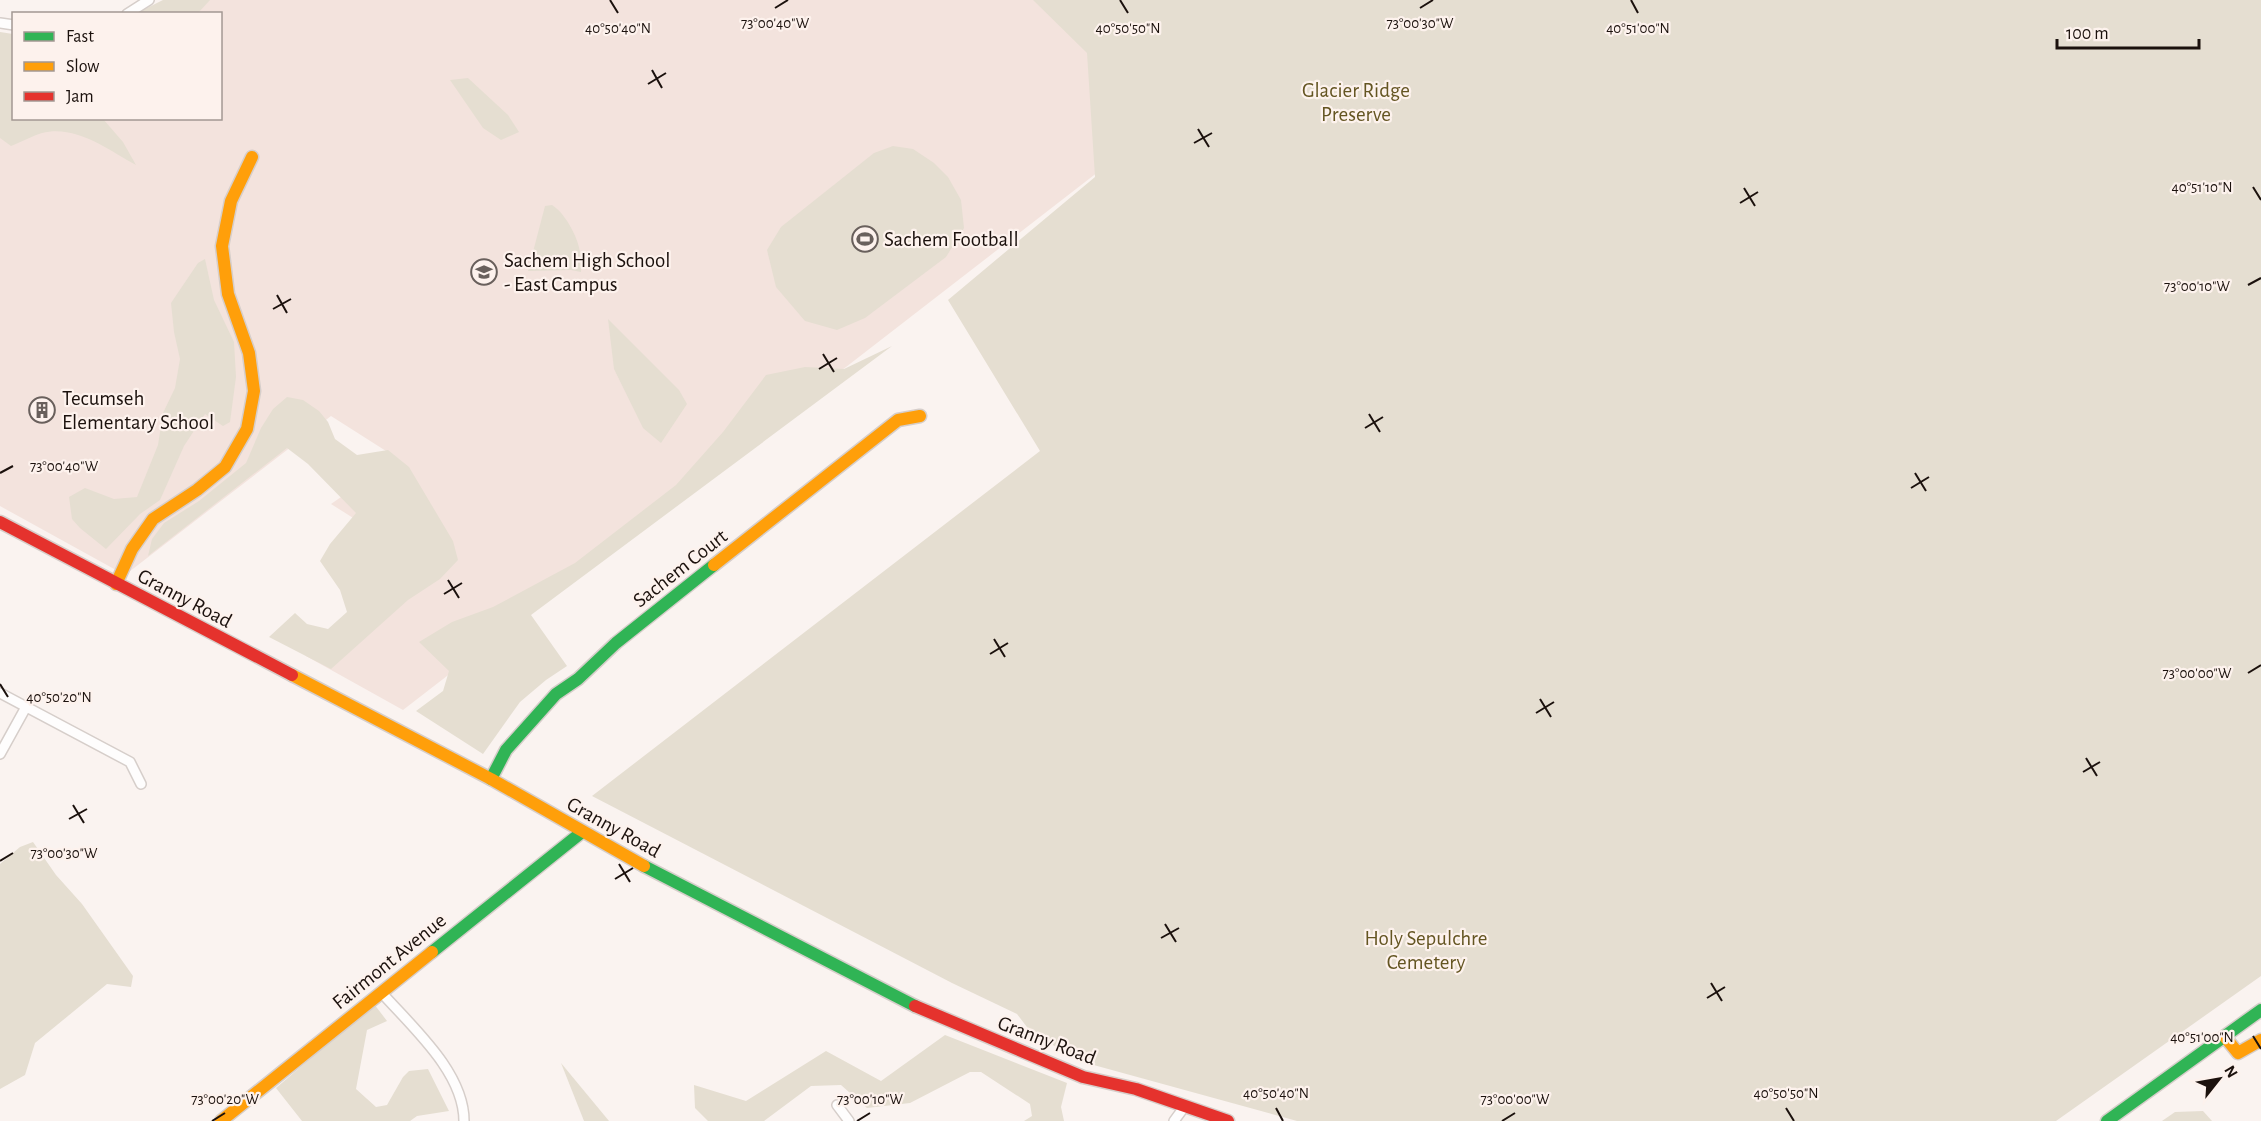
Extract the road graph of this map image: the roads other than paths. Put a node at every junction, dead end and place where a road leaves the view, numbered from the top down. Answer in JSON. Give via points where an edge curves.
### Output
{"nodes":[{"id":1,"x":149,"y":0,"type":"edge"},
{"id":2,"x":130,"y":12,"type":"edge"},
{"id":3,"x":252,"y":157,"type":"dead end"},
{"id":4,"x":920,"y":416,"type":"dead end"},
{"id":5,"x":0,"y":522,"type":"edge"},
{"id":6,"x":116,"y":584,"type":"junction"},
{"id":7,"x":0,"y":693,"type":"edge"},
{"id":8,"x":26,"y":707,"type":"junction"},
{"id":9,"x":0,"y":754,"type":"edge"},
{"id":10,"x":491,"y":779,"type":"junction"},
{"id":11,"x":141,"y":784,"type":"dead end"},
{"id":12,"x":582,"y":832,"type":"junction"},
{"id":13,"x":381,"y":992,"type":"junction"},
{"id":14,"x":2261,"y":1010,"type":"edge"},
{"id":15,"x":2225,"y":1037,"type":"junction"},
{"id":16,"x":2261,"y":1040,"type":"edge"},
{"id":17,"x":837,"y":1105,"type":"dead end"},
{"id":18,"x":1185,"y":1106,"type":"junction"},
{"id":19,"x":2108,"y":1120,"type":"edge"},
{"id":20,"x":221,"y":1121,"type":"edge"},
{"id":21,"x":464,"y":1121,"type":"edge"},
{"id":22,"x":849,"y":1121,"type":"edge"},
{"id":23,"x":1174,"y":1121,"type":"edge"},
{"id":24,"x":1228,"y":1121,"type":"edge"}],
"edges":[{"from":1,"to":2,"type":"street"},
{"from":3,"to":6,"type":"street","via":[[231,201],[222,246],[228,294],[249,353],[254,391],[247,429],[225,467],[153,519],[132,549]]},
{"from":4,"to":10,"type":"street","name":"Sachem Court","via":[[898,420],[616,643],[528,723],[506,750]]},
{"from":5,"to":6,"type":"street","name":"Granny Road"},
{"from":6,"to":10,"type":"street","name":"Granny Road"},
{"from":7,"to":8,"type":"street"},
{"from":8,"to":9,"type":"street"},
{"from":8,"to":11,"type":"street","via":[[130,762]]},
{"from":10,"to":12,"type":"street","name":"Granny Road"},
{"from":12,"to":13,"type":"street","name":"Fairmont Avenue"},
{"from":12,"to":18,"type":"street","name":"Granny Road","via":[[909,1003],[1083,1077]]},
{"from":13,"to":20,"type":"street","name":"Fairmont Avenue"},
{"from":13,"to":21,"type":"street","via":[[455,1081],[464,1104]]},
{"from":14,"to":15,"type":"street"},
{"from":15,"to":16,"type":"street","via":[[2238,1053]]},
{"from":15,"to":19,"type":"street"},
{"from":17,"to":22,"type":"street"},
{"from":18,"to":23,"type":"street"},
{"from":18,"to":24,"type":"street","name":"Granny Road"}]}
